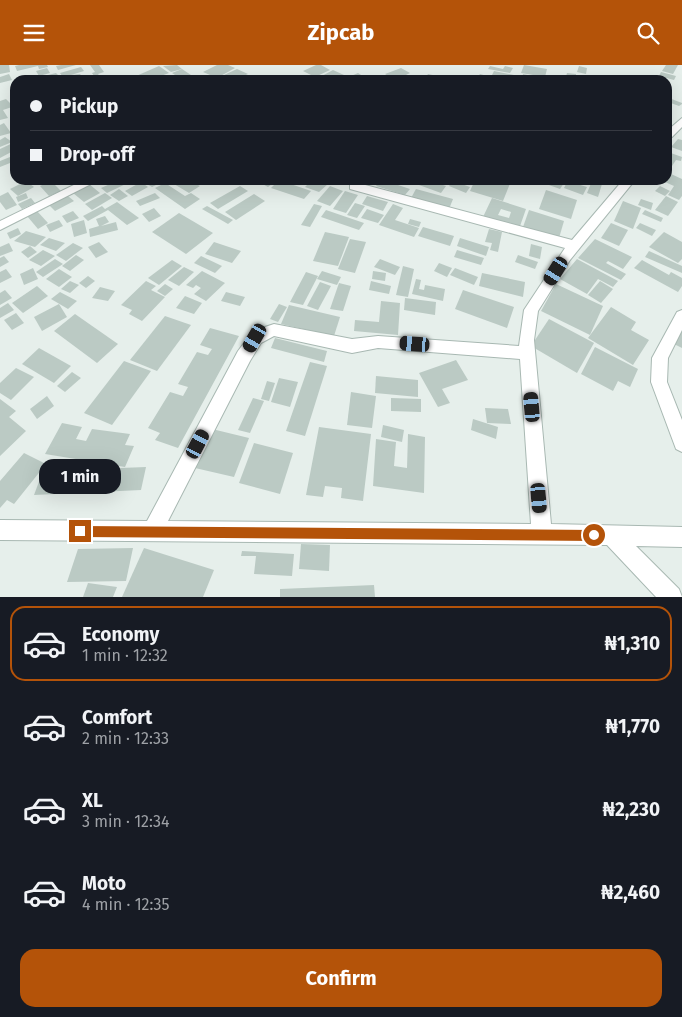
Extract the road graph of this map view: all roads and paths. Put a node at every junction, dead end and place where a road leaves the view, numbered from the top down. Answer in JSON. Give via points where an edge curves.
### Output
{"nodes":[{"id":1,"x":83,"y":185,"type":"edge"},
{"id":2,"x":625,"y":185,"type":"edge"},
{"id":3,"x":354,"y":186,"type":"dead end"},
{"id":4,"x":0,"y":227,"type":"edge"},
{"id":5,"x":575,"y":246,"type":"junction"},
{"id":6,"x":682,"y":315,"type":"edge"},
{"id":7,"x":527,"y":353,"type":"junction"},
{"id":8,"x":682,"y":443,"type":"edge"},
{"id":9,"x":0,"y":530,"type":"edge"},
{"id":10,"x":152,"y":532,"type":"junction"},
{"id":11,"x":542,"y":534,"type":"junction"},
{"id":12,"x":612,"y":536,"type":"junction"},
{"id":13,"x":682,"y":537,"type":"edge"},
{"id":14,"x":671,"y":597,"type":"edge"}],
"edges":[{"from":1,"to":4,"type":"street"},
{"from":2,"to":5,"type":"street"},
{"from":3,"to":5,"type":"street"},
{"from":5,"to":7,"type":"street","via":[[532,310]]},
{"from":6,"to":8,"type":"street","via":[[660,358],[659,382]]},
{"from":7,"to":10,"type":"street","via":[[378,341],[352,346],[274,330],[261,333],[244,356]]},
{"from":7,"to":11,"type":"street"},
{"from":9,"to":10,"type":"street"},
{"from":10,"to":11,"type":"street"},
{"from":11,"to":12,"type":"street"},
{"from":12,"to":13,"type":"street"},
{"from":12,"to":14,"type":"street"}]}
